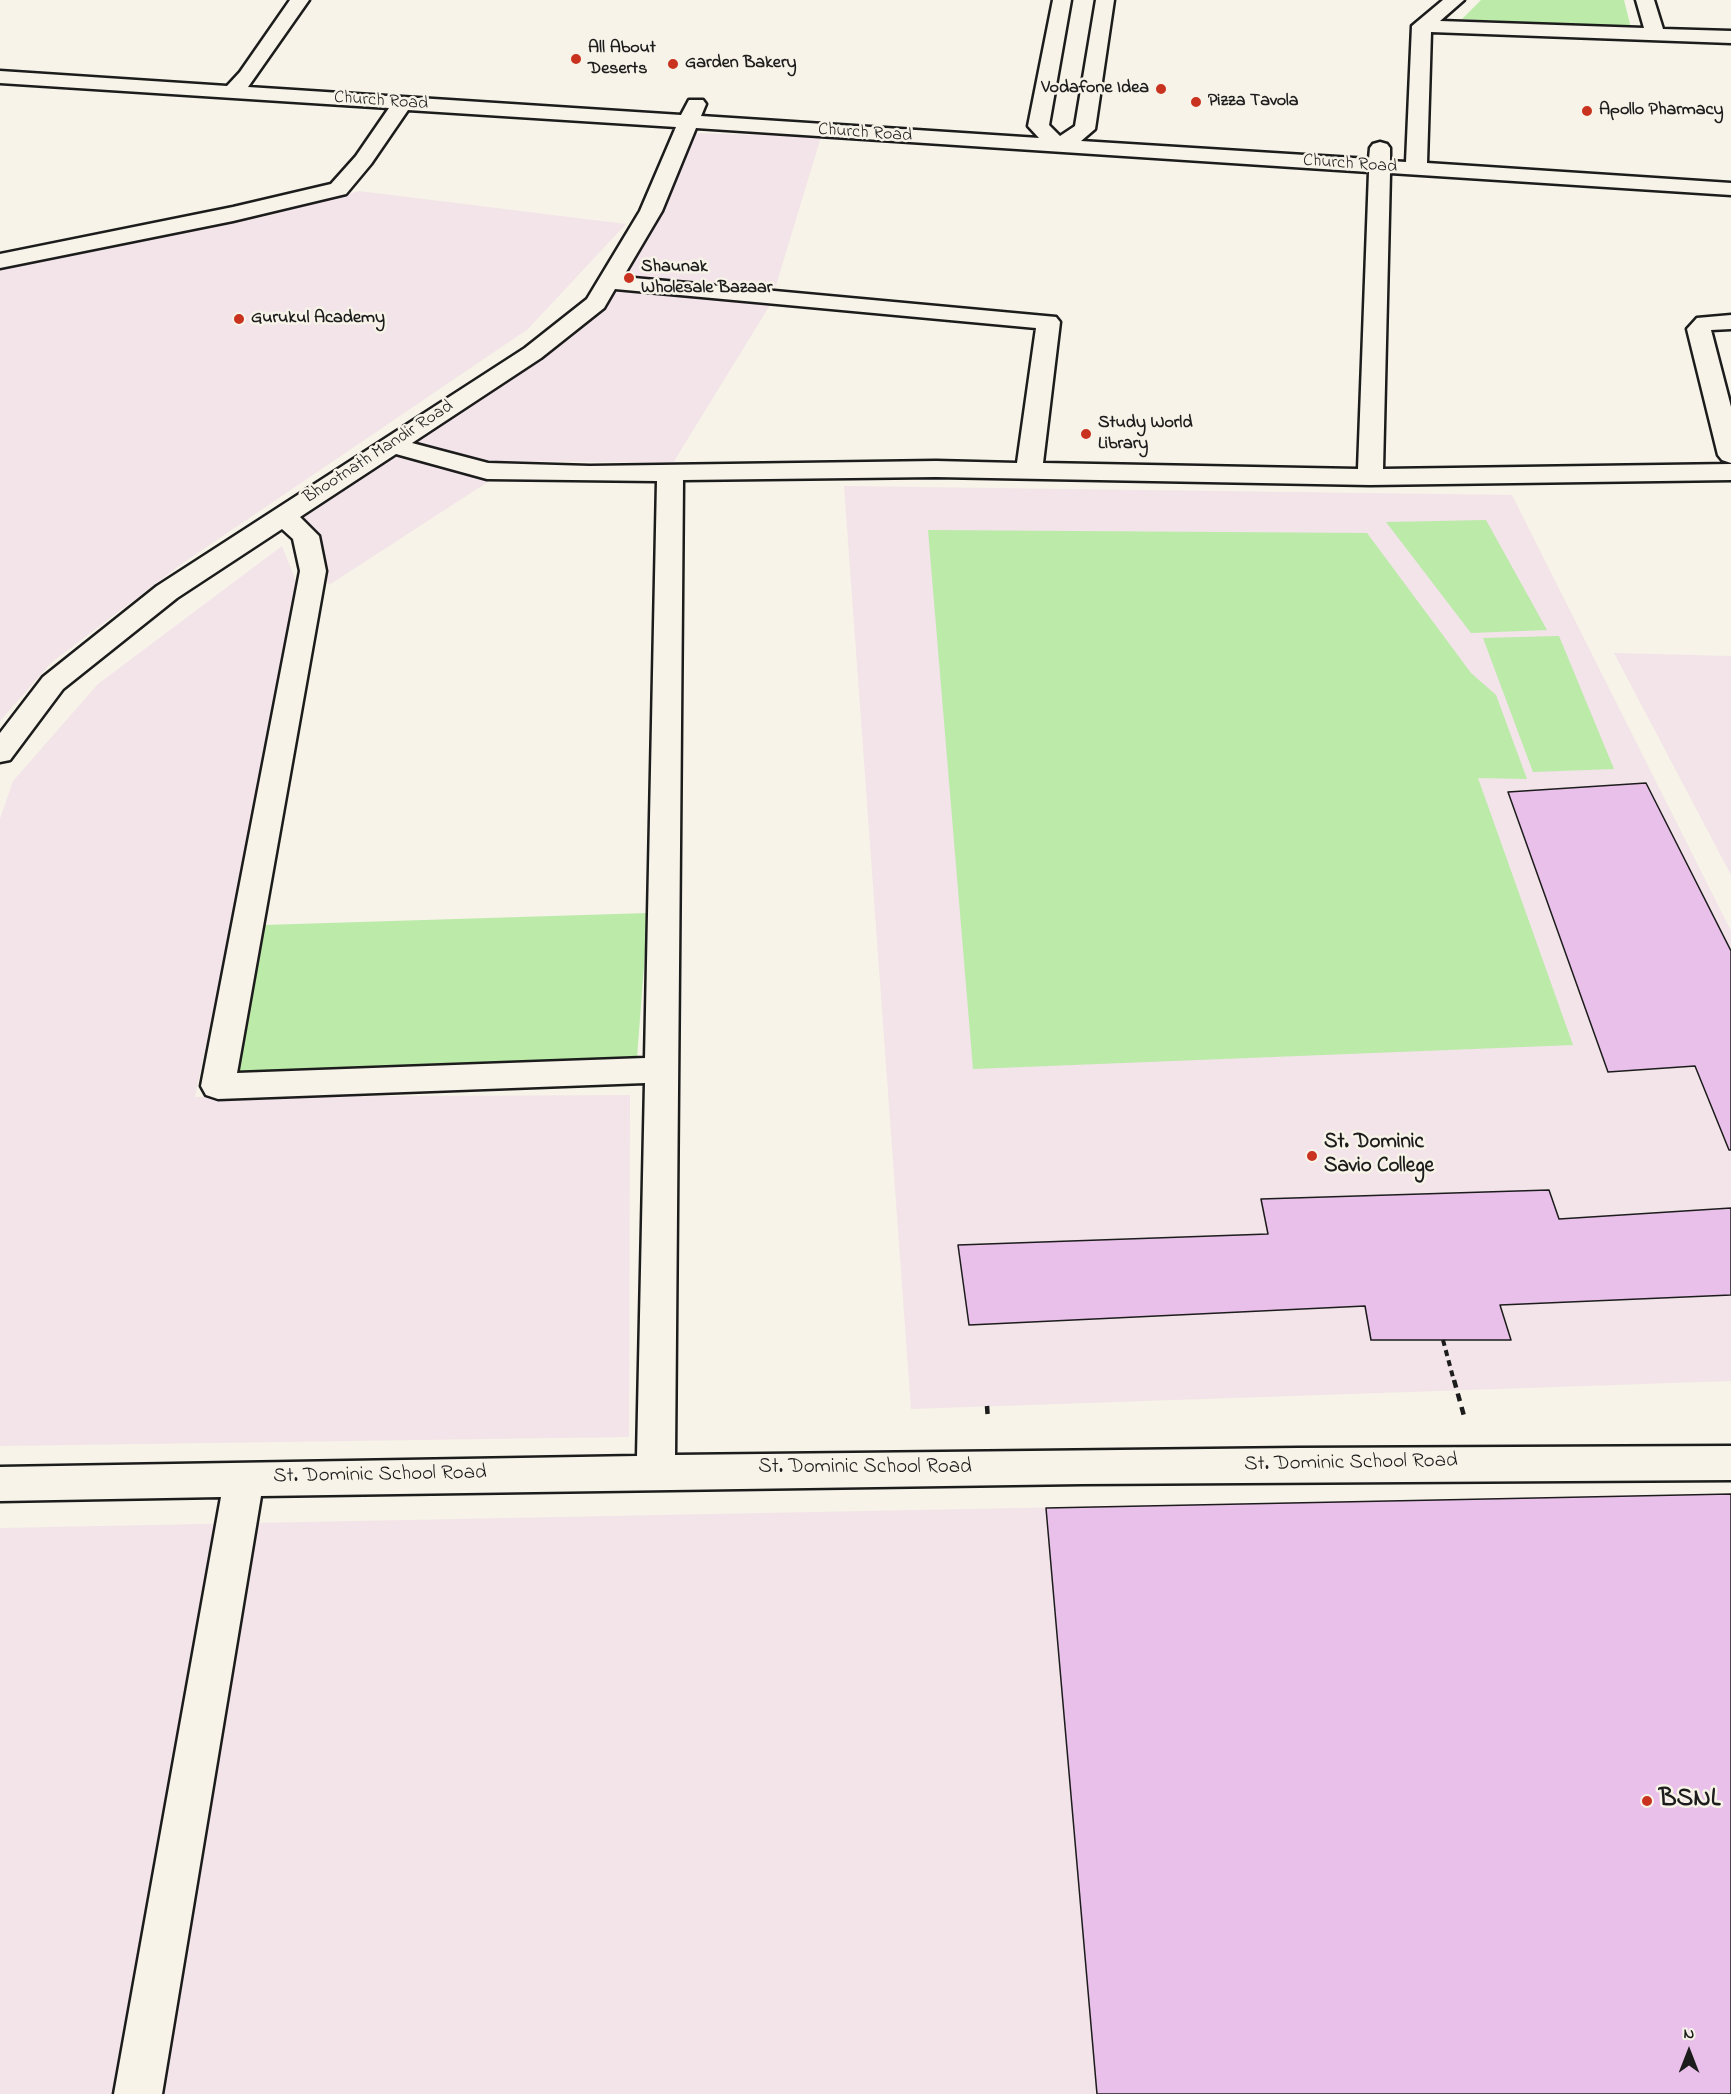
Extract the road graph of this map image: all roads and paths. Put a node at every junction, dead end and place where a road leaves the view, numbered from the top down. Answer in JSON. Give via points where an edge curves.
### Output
{"nodes":[{"id":1,"x":300,"y":0,"type":"edge"},
{"id":2,"x":1062,"y":0,"type":"edge"},
{"id":3,"x":1105,"y":0,"type":"edge"},
{"id":4,"x":1455,"y":0,"type":"edge"},
{"id":5,"x":1644,"y":0,"type":"edge"},
{"id":6,"x":1422,"y":26,"type":"junction"},
{"id":7,"x":1655,"y":34,"type":"junction"},
{"id":8,"x":1731,"y":37,"type":"edge"},
{"id":9,"x":0,"y":60,"type":"edge"},
{"id":10,"x":247,"y":76,"type":"junction"},
{"id":11,"x":0,"y":77,"type":"edge"},
{"id":12,"x":232,"y":92,"type":"junction"},
{"id":13,"x":402,"y":104,"type":"junction"},
{"id":14,"x":693,"y":113,"type":"junction"},
{"id":15,"x":1038,"y":126,"type":"junction"},
{"id":16,"x":1085,"y":129,"type":"junction"},
{"id":17,"x":1059,"y":146,"type":"junction"},
{"id":18,"x":1379,"y":157,"type":"junction"},
{"id":19,"x":1416,"y":160,"type":"junction"},
{"id":20,"x":1731,"y":171,"type":"edge"},
{"id":21,"x":1731,"y":189,"type":"edge"},
{"id":22,"x":0,"y":244,"type":"edge"},
{"id":23,"x":60,"y":248,"type":"junction"},
{"id":24,"x":0,"y":261,"type":"edge"},
{"id":25,"x":608,"y":282,"type":"junction"},
{"id":26,"x":1731,"y":322,"type":"edge"},
{"id":27,"x":392,"y":445,"type":"junction"},
{"id":28,"x":1731,"y":455,"type":"edge"},
{"id":29,"x":1029,"y":471,"type":"junction"},
{"id":30,"x":1731,"y":472,"type":"edge"},
{"id":31,"x":670,"y":473,"type":"junction"},
{"id":32,"x":1370,"y":477,"type":"junction"},
{"id":33,"x":283,"y":516,"type":"junction"},
{"id":34,"x":0,"y":753,"type":"edge"},
{"id":35,"x":661,"y":1070,"type":"junction"},
{"id":36,"x":1443,"y":1340,"type":"dead end"},
{"id":37,"x":1477,"y":1463,"type":"junction"},
{"id":38,"x":1731,"y":1463,"type":"edge"},
{"id":39,"x":656,"y":1470,"type":"junction"},
{"id":40,"x":244,"y":1479,"type":"junction"},
{"id":41,"x":0,"y":1484,"type":"edge"},
{"id":42,"x":138,"y":2094,"type":"edge"}],
"edges":[{"from":1,"to":10,"type":"street"},
{"from":2,"to":15,"type":"street"},
{"from":3,"to":16,"type":"street"},
{"from":4,"to":6,"type":"street"},
{"from":5,"to":7,"type":"street"},
{"from":6,"to":7,"type":"street"},
{"from":6,"to":19,"type":"street"},
{"from":7,"to":8,"type":"street"},
{"from":9,"to":10,"type":"street","name":"Church Road"},
{"from":10,"to":12,"type":"street"},
{"from":10,"to":14,"type":"street","name":"Church Road"},
{"from":11,"to":12,"type":"street","name":"Church Road"},
{"from":12,"to":13,"type":"street","name":"Church Road"},
{"from":13,"to":14,"type":"street","name":"Church Road"},
{"from":13,"to":23,"type":"street","via":[[364,160],[338,189]]},
{"from":14,"to":15,"type":"street","name":"Church Road"},
{"from":14,"to":17,"type":"street","name":"Church Road"},
{"from":14,"to":25,"type":"street","name":"Bhootnath Mandir Road","via":[[651,211]]},
{"from":15,"to":16,"type":"street","name":"Church Road"},
{"from":15,"to":17,"type":"street"},
{"from":16,"to":17,"type":"street"},
{"from":16,"to":18,"type":"street","name":"Church Road"},
{"from":17,"to":18,"type":"street","name":"Church Road"},
{"from":18,"to":19,"type":"street","name":"Church Road"},
{"from":18,"to":32,"type":"street"},
{"from":19,"to":20,"type":"street","name":"Church Road"},
{"from":19,"to":21,"type":"street","name":"Church Road"},
{"from":22,"to":23,"type":"street"},
{"from":23,"to":24,"type":"street"},
{"from":25,"to":27,"type":"street","name":"Bhootnath Mandir Road","via":[[596,303],[533,353]]},
{"from":25,"to":29,"type":"street","via":[[1048,322]]},
{"from":26,"to":28,"type":"street","via":[[1706,323],[1699,328]]},
{"from":27,"to":31,"type":"street","via":[[487,471]]},
{"from":27,"to":33,"type":"street","name":"Bhootnath Mandir Road"},
{"from":29,"to":31,"type":"street"},
{"from":29,"to":32,"type":"street"},
{"from":30,"to":32,"type":"street"},
{"from":31,"to":35,"type":"street"},
{"from":33,"to":34,"type":"street","name":"Bhootnath Mandir Road","via":[[167,592],[53,683]]},
{"from":33,"to":35,"type":"street","via":[[306,536],[312,571],[218,1086]]},
{"from":35,"to":39,"type":"street"},
{"from":36,"to":37,"type":"path"},
{"from":37,"to":38,"type":"street","name":"St. Dominic School Road"},
{"from":37,"to":39,"type":"street","name":"St. Dominic School Road"},
{"from":39,"to":40,"type":"street","name":"St. Dominic School Road"},
{"from":40,"to":41,"type":"street","name":"St. Dominic School Road"},
{"from":40,"to":42,"type":"street"}]}
